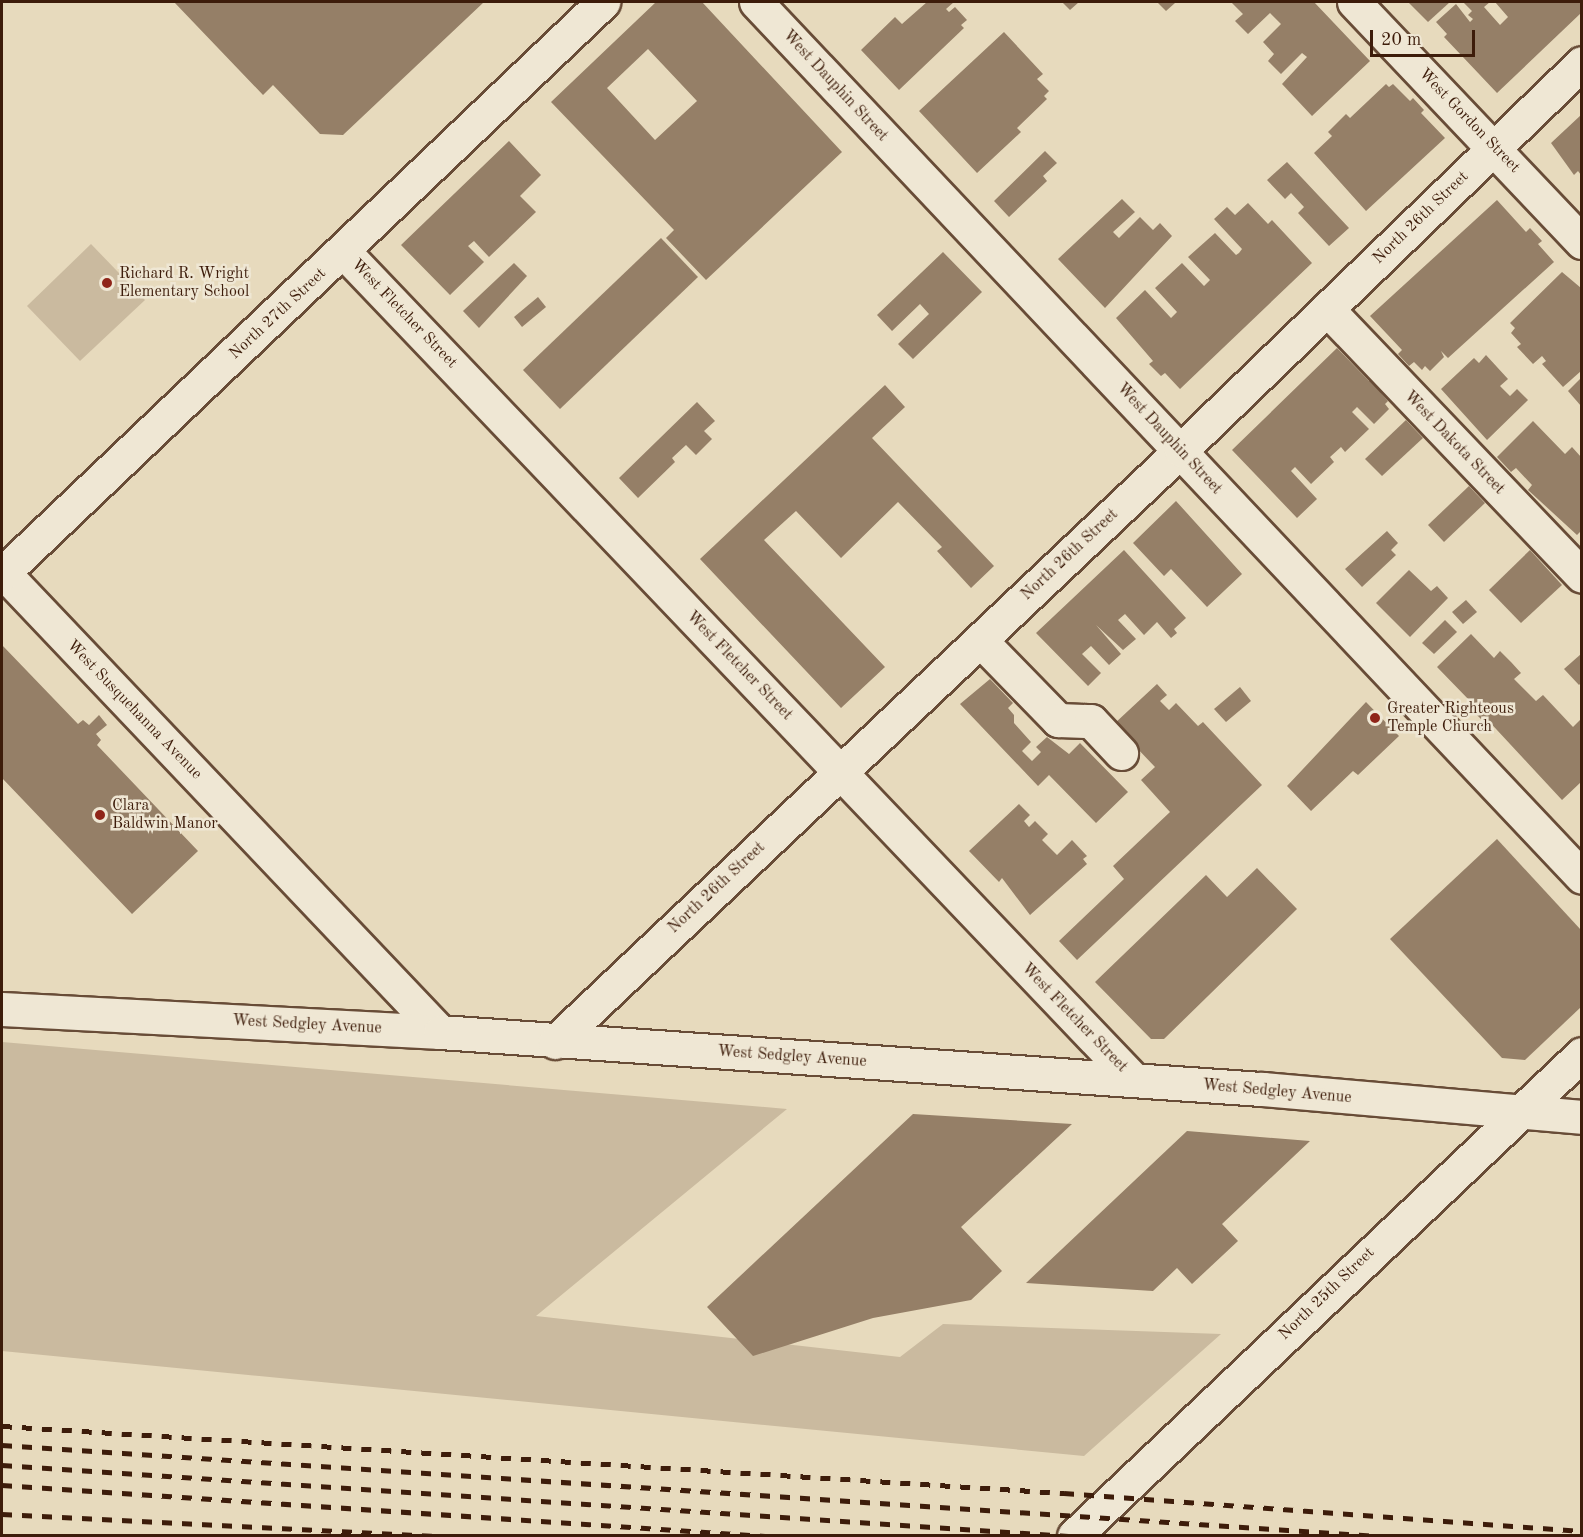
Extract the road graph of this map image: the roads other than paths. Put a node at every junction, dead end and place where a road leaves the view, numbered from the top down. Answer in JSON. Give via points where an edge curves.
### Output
{"nodes":[{"id":1,"x":603,"y":2,"type":"edge"},
{"id":2,"x":756,"y":2,"type":"edge"},
{"id":3,"x":1354,"y":2,"type":"edge"},
{"id":4,"x":1581,"y":63,"type":"edge"},
{"id":5,"x":1494,"y":147,"type":"junction"},
{"id":6,"x":1581,"y":242,"type":"edge"},
{"id":7,"x":344,"y":252,"type":"junction"},
{"id":8,"x":1327,"y":309,"type":"junction"},
{"id":9,"x":1181,"y":450,"type":"junction"},
{"id":10,"x":2,"y":573,"type":"edge"},
{"id":11,"x":1581,"y":576,"type":"edge"},
{"id":12,"x":980,"y":640,"type":"junction"},
{"id":13,"x":1121,"y":753,"type":"dead end"},
{"id":14,"x":840,"y":772,"type":"junction"},
{"id":15,"x":1581,"y":877,"type":"edge"},
{"id":16,"x":2,"y":1009,"type":"edge"},
{"id":17,"x":440,"y":1032,"type":"junction"},
{"id":18,"x":555,"y":1041,"type":"junction"},
{"id":19,"x":1581,"y":1054,"type":"edge"},
{"id":20,"x":1134,"y":1080,"type":"junction"},
{"id":21,"x":1517,"y":1113,"type":"junction"},
{"id":22,"x":1581,"y":1117,"type":"edge"},
{"id":23,"x":1074,"y":1536,"type":"edge"}],
"edges":[{"from":1,"to":7,"type":"street","name":"North 27th Street"},
{"from":2,"to":9,"type":"street","name":"West Dauphin Street"},
{"from":3,"to":5,"type":"street","name":"West Gordon Street"},
{"from":4,"to":5,"type":"street","name":"North 26th Street"},
{"from":5,"to":6,"type":"street","name":"West Gordon Street"},
{"from":5,"to":8,"type":"street","name":"North 26th Street"},
{"from":7,"to":10,"type":"street","name":"North 27th Street"},
{"from":7,"to":14,"type":"street","name":"West Fletcher Street"},
{"from":8,"to":9,"type":"street","name":"North 26th Street"},
{"from":8,"to":11,"type":"street","name":"West Dakota Street"},
{"from":9,"to":12,"type":"street","name":"North 26th Street"},
{"from":9,"to":15,"type":"street","name":"West Dauphin Street"},
{"from":10,"to":17,"type":"street","name":"West Susquehanna Avenue"},
{"from":12,"to":13,"type":"street","via":[[1058,720],[1091,721]]},
{"from":12,"to":14,"type":"street","name":"North 26th Street"},
{"from":14,"to":18,"type":"street","name":"North 26th Street"},
{"from":14,"to":20,"type":"street","name":"West Fletcher Street"},
{"from":16,"to":17,"type":"street","name":"West Sedgley Avenue"},
{"from":17,"to":18,"type":"street","name":"West Sedgley Avenue"},
{"from":18,"to":20,"type":"street","name":"West Sedgley Avenue"},
{"from":19,"to":21,"type":"street","name":"North 25th Street"},
{"from":20,"to":21,"type":"street","name":"West Sedgley Avenue"},
{"from":21,"to":22,"type":"street","name":"West Sedgley Avenue"},
{"from":21,"to":23,"type":"street","name":"North 25th Street"}]}
